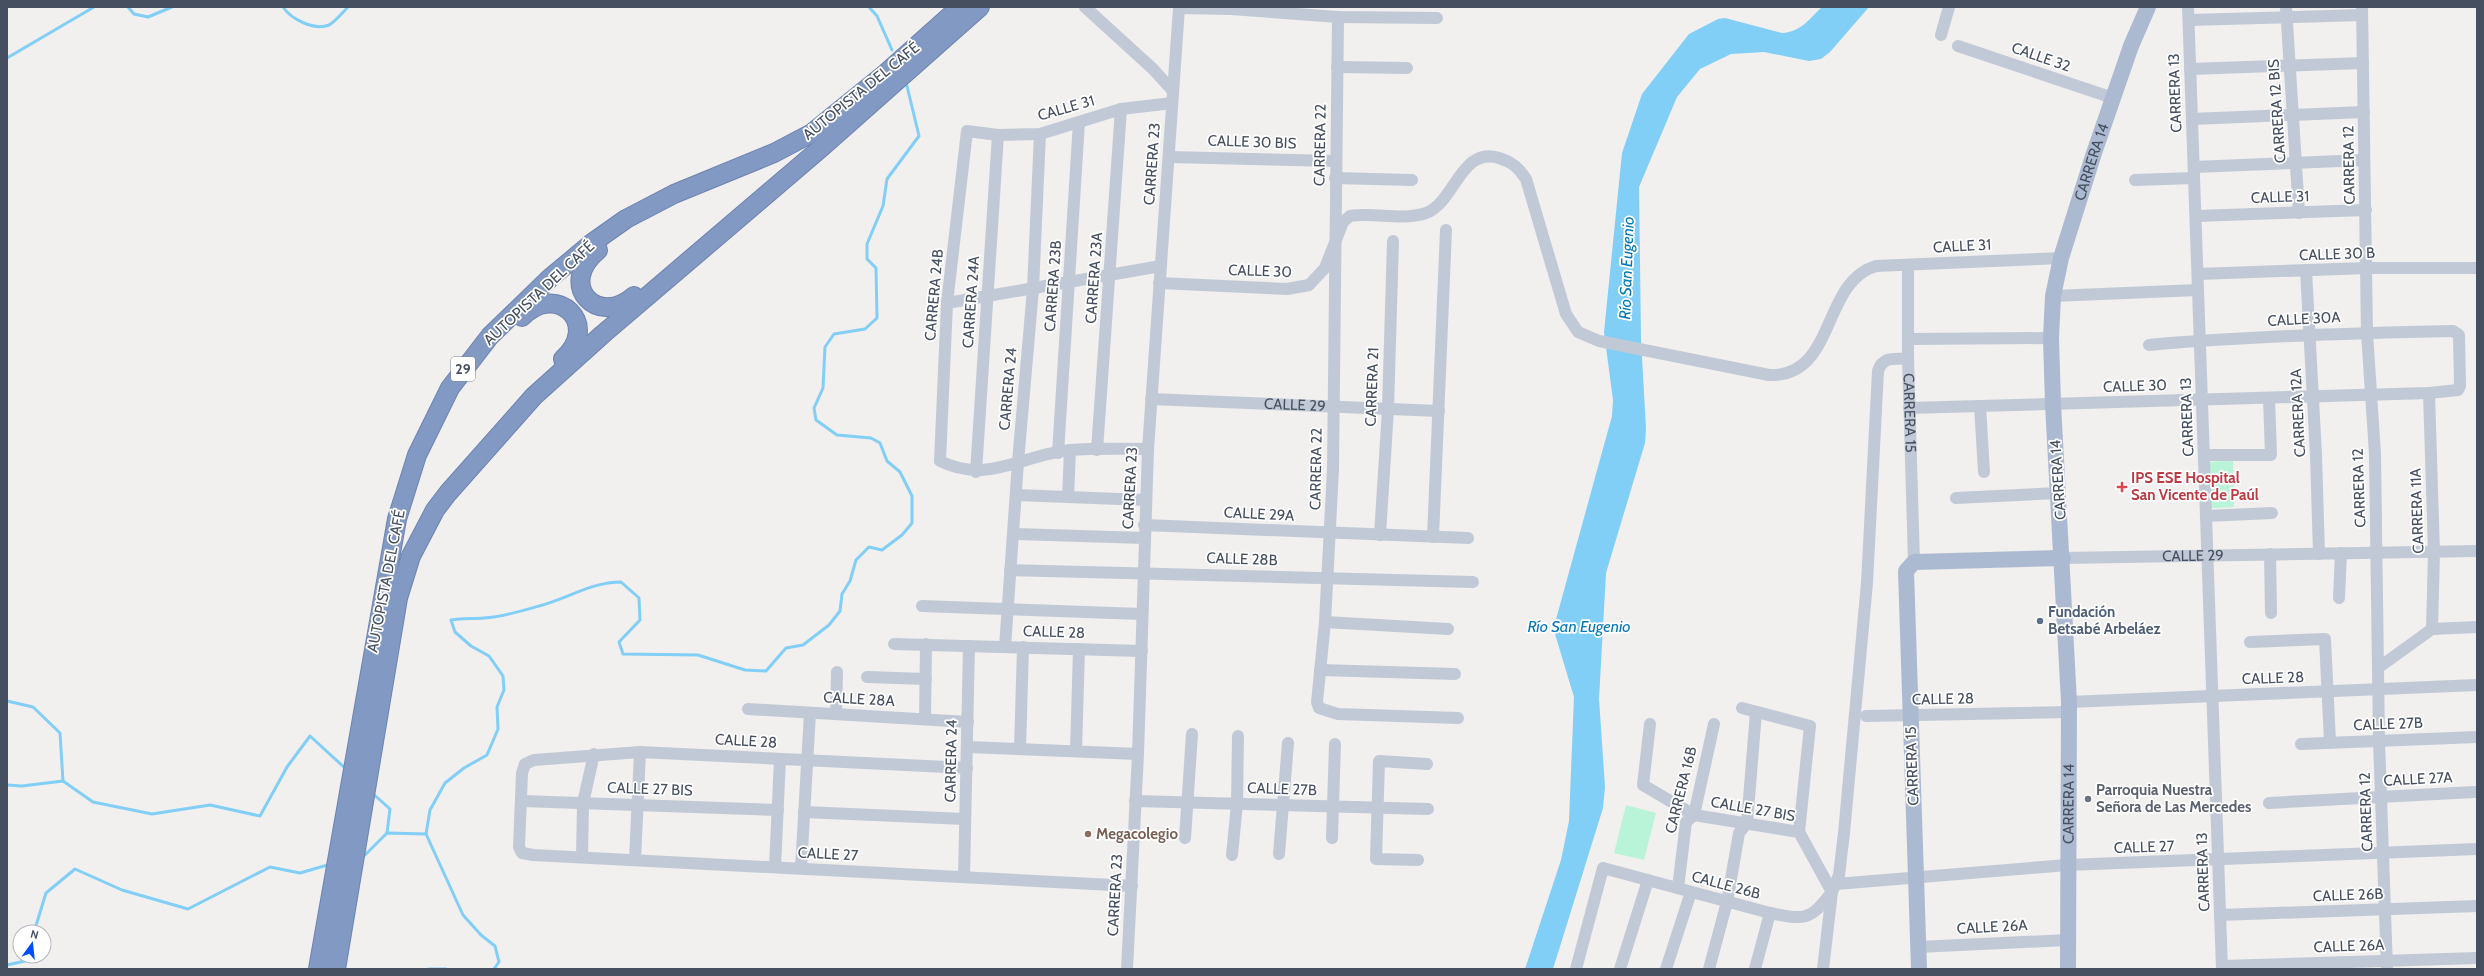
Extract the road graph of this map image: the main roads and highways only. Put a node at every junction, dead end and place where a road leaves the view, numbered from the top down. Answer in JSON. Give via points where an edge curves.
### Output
{"nodes":[{"id":1,"x":960,"y":7,"type":"edge"},
{"id":2,"x":980,"y":7,"type":"edge"},
{"id":3,"x":2148,"y":7,"type":"edge"},
{"id":4,"x":745,"y":165,"type":"junction"},
{"id":5,"x":760,"y":198,"type":"junction"},
{"id":6,"x":410,"y":474,"type":"junction"},
{"id":7,"x":448,"y":493,"type":"junction"},
{"id":8,"x":2063,"y":558,"type":"junction"},
{"id":9,"x":1911,"y":563,"type":"joint"},
{"id":10,"x":318,"y":969,"type":"edge"},
{"id":11,"x":336,"y":969,"type":"edge"},
{"id":12,"x":1919,"y":969,"type":"edge"},
{"id":13,"x":2068,"y":969,"type":"edge"}],
"edges":[{"from":1,"to":4,"type":"highway","name":"AUTOPISTA DEL CAFÉ","number":"29","via":[[830,120],[796,144]]},
{"from":2,"to":5,"type":"highway","name":"AUTOPISTA DEL CAFÉ","via":[[821,148]]},
{"from":3,"to":8,"type":"main road","name":"CARRERA 14","via":[[2113,98],[2061,258],[2053,296],[2053,404]]},
{"from":4,"to":5,"type":"highway","via":[[638,223],[605,244],[583,265],[579,280],[581,288],[592,303],[601,307],[620,306],[708,232]]},
{"from":4,"to":6,"type":"highway","name":"AUTOPISTA DEL CAFÉ","number":"29","via":[[674,194],[626,219],[550,278],[490,336],[460,373],[433,420]]},
{"from":5,"to":7,"type":"highway","name":"AUTOPISTA DEL CAFÉ","via":[[539,391]]},
{"from":6,"to":7,"type":"highway","via":[[422,447],[459,388],[499,340],[539,304],[548,303],[567,308],[578,324],[575,344],[517,402]]},
{"from":6,"to":10,"type":"highway","name":"AUTOPISTA DEL CAFÉ","number":"29","via":[[392,543]]},
{"from":7,"to":11,"type":"highway","name":"AUTOPISTA DEL CAFÉ","via":[[418,539],[398,598]]},
{"from":8,"to":9,"type":"main road","name":"CALLE 29"},
{"from":8,"to":13,"type":"main road","name":"CARRERA 14","via":[[2069,707]]},
{"from":9,"to":12,"type":"main road","name":"CARRERA 15","via":[[1905,579]]}]}
